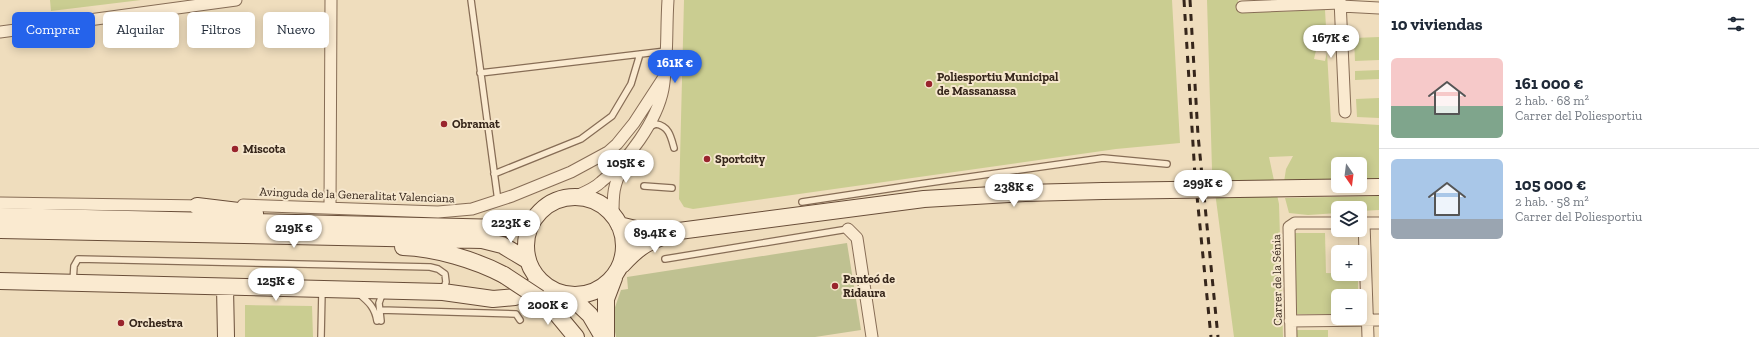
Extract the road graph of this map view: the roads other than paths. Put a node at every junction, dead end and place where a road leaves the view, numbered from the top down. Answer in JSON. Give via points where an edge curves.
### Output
{"nodes":[{"id":1,"x":236,"y":0,"type":"edge"},
{"id":2,"x":331,"y":0,"type":"edge"},
{"id":3,"x":470,"y":0,"type":"edge"},
{"id":4,"x":668,"y":0,"type":"edge"},
{"id":5,"x":1340,"y":3,"type":"edge"},
{"id":6,"x":1242,"y":7,"type":"dead end"},
{"id":7,"x":1379,"y":8,"type":"edge"},
{"id":8,"x":0,"y":32,"type":"edge"},
{"id":9,"x":666,"y":51,"type":"junction"},
{"id":10,"x":640,"y":54,"type":"junction"},
{"id":11,"x":480,"y":73,"type":"junction"},
{"id":12,"x":664,"y":77,"type":"junction"},
{"id":13,"x":1345,"y":112,"type":"dead end"},
{"id":14,"x":644,"y":131,"type":"junction"},
{"id":15,"x":674,"y":148,"type":"dead end"},
{"id":16,"x":630,"y":152,"type":"junction"},
{"id":17,"x":1167,"y":164,"type":"dead end"},
{"id":18,"x":494,"y":174,"type":"junction"},
{"id":19,"x":644,"y":186,"type":"dead end"},
{"id":20,"x":1379,"y":187,"type":"edge"},
{"id":21,"x":672,"y":188,"type":"dead end"},
{"id":22,"x":574,"y":197,"type":"junction"},
{"id":23,"x":498,"y":201,"type":"junction"},
{"id":24,"x":802,"y":202,"type":"dead end"},
{"id":25,"x":0,"y":203,"type":"edge"},
{"id":26,"x":198,"y":206,"type":"junction"},
{"id":27,"x":330,"y":207,"type":"junction"},
{"id":28,"x":0,"y":216,"type":"edge"},
{"id":29,"x":533,"y":220,"type":"junction"},
{"id":30,"x":616,"y":220,"type":"junction"},
{"id":31,"x":1331,"y":223,"type":"edge"},
{"id":32,"x":1367,"y":223,"type":"edge"},
{"id":33,"x":1379,"y":223,"type":"edge"},
{"id":34,"x":64,"y":224,"type":"junction"},
{"id":35,"x":0,"y":230,"type":"edge"},
{"id":36,"x":300,"y":230,"type":"junction"},
{"id":37,"x":848,"y":230,"type":"joint"},
{"id":38,"x":678,"y":231,"type":"junction"},
{"id":39,"x":1364,"y":237,"type":"edge"},
{"id":40,"x":665,"y":259,"type":"dead end"},
{"id":41,"x":527,"y":260,"type":"junction"},
{"id":42,"x":618,"y":270,"type":"junction"},
{"id":43,"x":0,"y":281,"type":"edge"},
{"id":44,"x":540,"y":282,"type":"junction"},
{"id":45,"x":73,"y":283,"type":"junction"},
{"id":46,"x":225,"y":287,"type":"junction"},
{"id":47,"x":322,"y":289,"type":"junction"},
{"id":48,"x":354,"y":290,"type":"junction"},
{"id":49,"x":383,"y":290,"type":"junction"},
{"id":50,"x":443,"y":292,"type":"junction"},
{"id":51,"x":570,"y":296,"type":"junction"},
{"id":52,"x":380,"y":310,"type":"junction"},
{"id":53,"x":520,"y":320,"type":"dead end"},
{"id":54,"x":1373,"y":320,"type":"edge"},
{"id":55,"x":1290,"y":321,"type":"junction"},
{"id":56,"x":226,"y":337,"type":"edge"},
{"id":57,"x":321,"y":337,"type":"edge"},
{"id":58,"x":576,"y":337,"type":"edge"},
{"id":59,"x":603,"y":337,"type":"edge"},
{"id":60,"x":606,"y":337,"type":"edge"},
{"id":61,"x":872,"y":337,"type":"edge"},
{"id":62,"x":1291,"y":337,"type":"edge"},
{"id":63,"x":1368,"y":337,"type":"edge"}],
"edges":[{"from":1,"to":8,"type":"street"},
{"from":2,"to":27,"type":"street"},
{"from":3,"to":11,"type":"lane"},
{"from":4,"to":9,"type":"street"},
{"from":5,"to":6,"type":"street"},
{"from":5,"to":7,"type":"street"},
{"from":5,"to":13,"type":"street"},
{"from":9,"to":10,"type":"lane"},
{"from":9,"to":12,"type":"street"},
{"from":10,"to":11,"type":"lane"},
{"from":10,"to":18,"type":"lane","via":[[631,84],[612,116],[581,140]]},
{"from":11,"to":18,"type":"lane"},
{"from":12,"to":14,"type":"street","via":[[663,90]]},
{"from":12,"to":23,"type":"street","name":"Avinguda de la Generalitat Valenciana","via":[[634,123],[608,152],[571,172]]},
{"from":14,"to":15,"type":"lane","via":[[649,126],[661,124],[671,136]]},
{"from":14,"to":16,"type":"street"},
{"from":16,"to":22,"type":"street","via":[[600,183]]},
{"from":16,"to":30,"type":"street","via":[[615,181],[612,195]]},
{"from":17,"to":24,"type":"lane","via":[[1103,158]]},
{"from":18,"to":23,"type":"lane"},
{"from":19,"to":21,"type":"lane"},
{"from":20,"to":38,"type":"street","bridge":true,"via":[[1025,193],[924,199]]},
{"from":22,"to":29,"type":"street","via":[[564,198],[546,206]]},
{"from":22,"to":30,"type":"street","via":[[596,202],[606,208]]},
{"from":23,"to":27,"type":"street","name":"Avinguda de la Generalitat Valenciana","via":[[456,211],[357,210]]},
{"from":25,"to":26,"type":"street","name":"Avinguda de la Generalitat Valenciana"},
{"from":26,"to":27,"type":"street","name":"Avinguda de la Generalitat Valenciana","via":[[228,204]]},
{"from":26,"to":36,"type":"street","via":[[258,213]]},
{"from":28,"to":34,"type":"street"},
{"from":29,"to":36,"type":"street","via":[[504,228]]},
{"from":29,"to":41,"type":"street","via":[[526,235]]},
{"from":30,"to":38,"type":"street","via":[[640,230]]},
{"from":30,"to":42,"type":"street","via":[[623,236],[624,248]]},
{"from":31,"to":55,"type":"street","name":"Carrer de la Sénia","via":[[1290,226]]},
{"from":32,"to":33,"type":"street"},
{"from":34,"to":35,"type":"street"},
{"from":34,"to":36,"type":"street"},
{"from":36,"to":41,"type":"street","via":[[482,240],[502,245]]},
{"from":36,"to":58,"type":"street","bridge":true,"via":[[344,244],[410,247],[479,264],[504,275],[539,298],[556,313]]},
{"from":37,"to":40,"type":"lane"},
{"from":37,"to":61,"type":"street","via":[[856,238]]},
{"from":38,"to":42,"type":"street","via":[[641,246]]},
{"from":39,"to":54,"type":"street"},
{"from":41,"to":44,"type":"street"},
{"from":42,"to":51,"type":"street","via":[[602,287],[587,294]]},
{"from":42,"to":60,"type":"street","via":[[606,299]]},
{"from":43,"to":45,"type":"street"},
{"from":44,"to":50,"type":"street","via":[[515,297],[493,299]]},
{"from":44,"to":51,"type":"street","via":[[554,291]]},
{"from":45,"to":46,"type":"street"},
{"from":45,"to":50,"type":"lane","via":[[74,266],[78,260],[430,267],[445,274]]},
{"from":46,"to":47,"type":"street"},
{"from":46,"to":56,"type":"street"},
{"from":47,"to":48,"type":"street"},
{"from":47,"to":57,"type":"lane"},
{"from":48,"to":49,"type":"street"},
{"from":48,"to":52,"type":"lane","via":[[370,303],[379,321]]},
{"from":49,"to":50,"type":"street"},
{"from":49,"to":52,"type":"lane","via":[[379,303]]},
{"from":51,"to":59,"type":"street","via":[[590,315]]},
{"from":52,"to":53,"type":"lane","via":[[516,314]]},
{"from":54,"to":55,"type":"street"},
{"from":54,"to":63,"type":"street"},
{"from":55,"to":62,"type":"street","name":"Carrer de la Sénia"}]}
